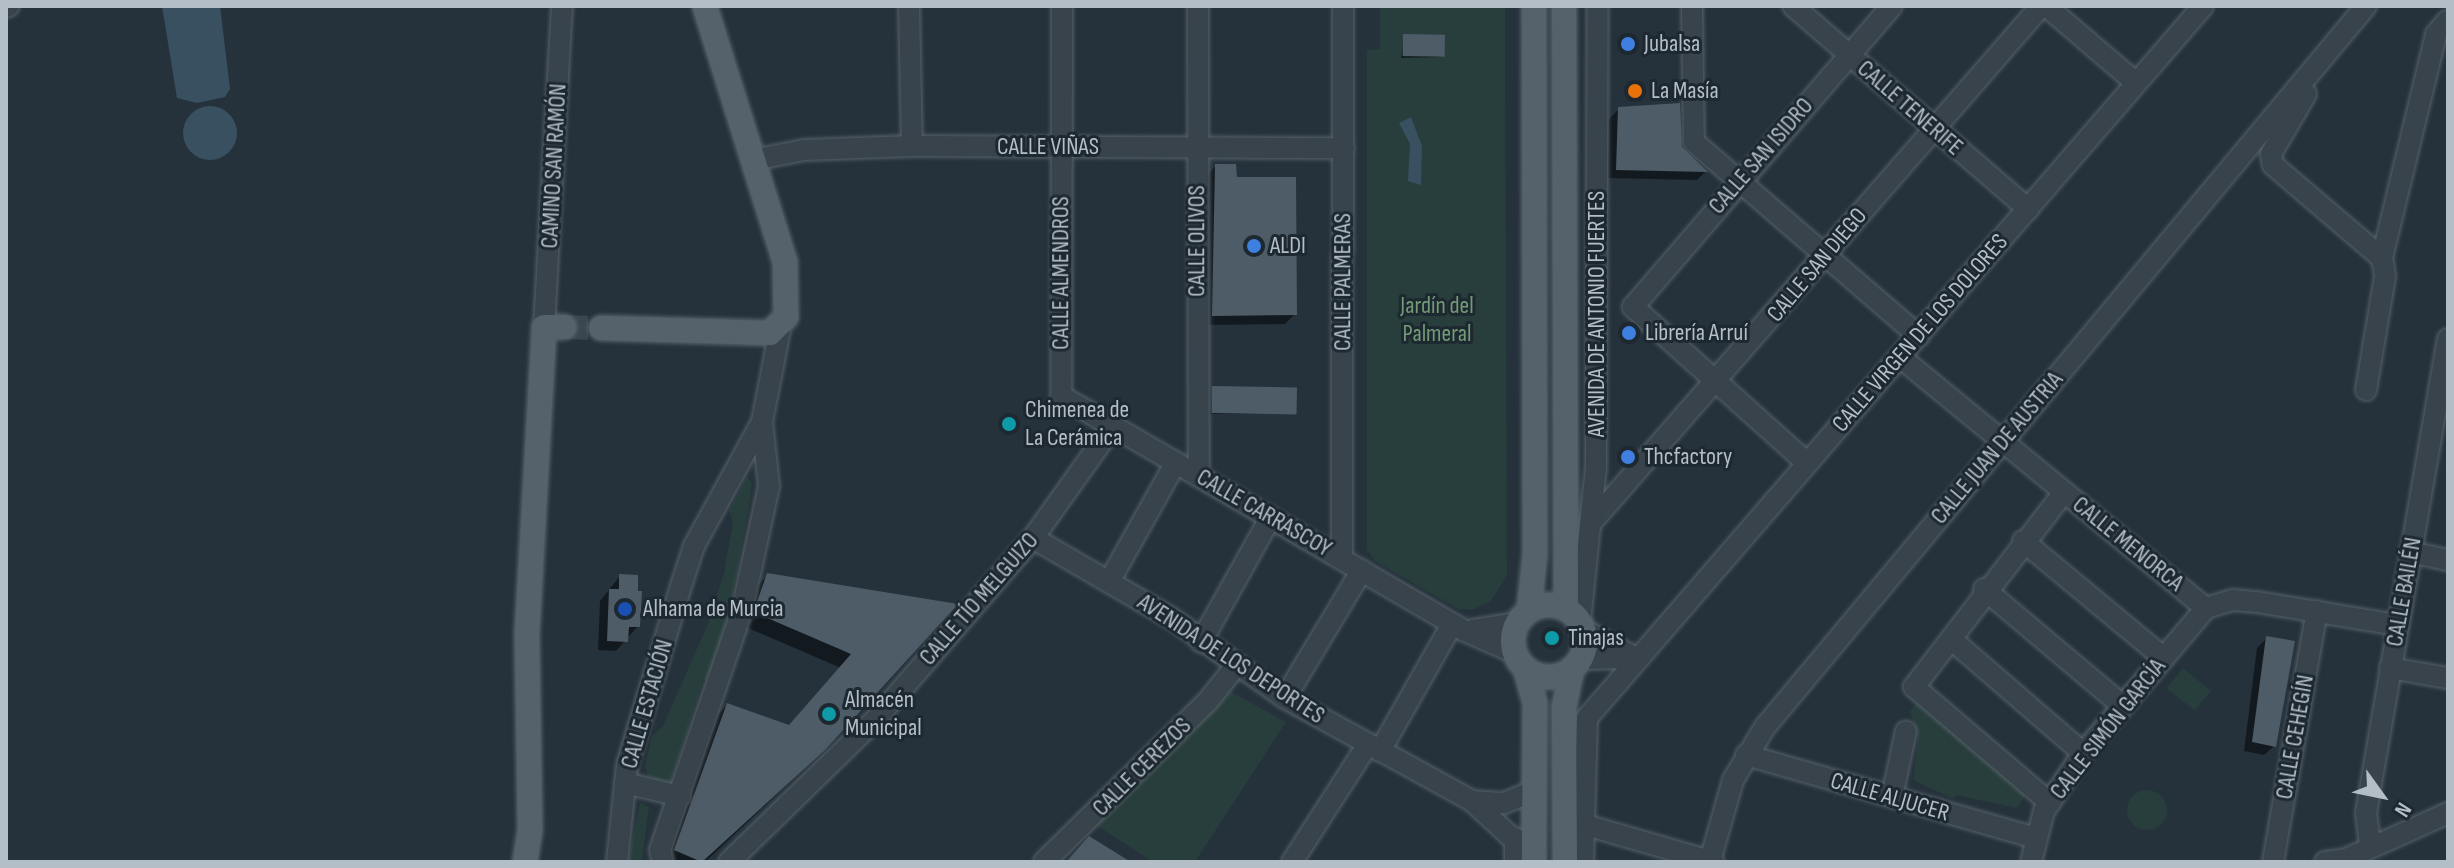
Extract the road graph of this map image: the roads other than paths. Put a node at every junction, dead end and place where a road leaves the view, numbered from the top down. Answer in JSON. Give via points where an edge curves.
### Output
{"nodes":[{"id":1,"x":562,"y":6,"type":"edge"},
{"id":2,"x":705,"y":6,"type":"edge"},
{"id":3,"x":909,"y":6,"type":"edge"},
{"id":4,"x":1062,"y":6,"type":"edge"},
{"id":5,"x":1198,"y":6,"type":"edge"},
{"id":6,"x":1343,"y":6,"type":"edge"},
{"id":7,"x":1534,"y":6,"type":"edge"},
{"id":8,"x":1564,"y":6,"type":"edge"},
{"id":9,"x":1598,"y":6,"type":"edge"},
{"id":10,"x":1692,"y":6,"type":"edge"},
{"id":11,"x":1793,"y":6,"type":"edge"},
{"id":12,"x":1892,"y":6,"type":"edge"},
{"id":13,"x":2044,"y":6,"type":"edge"},
{"id":14,"x":2203,"y":6,"type":"edge"},
{"id":15,"x":2366,"y":6,"type":"edge"},
{"id":16,"x":2448,"y":20,"type":"edge"},
{"id":17,"x":1850,"y":55,"type":"junction"},
{"id":18,"x":2326,"y":60,"type":"junction"},
{"id":19,"x":2136,"y":83,"type":"junction"},
{"id":20,"x":1934,"y":129,"type":"junction"},
{"id":21,"x":912,"y":146,"type":"junction"},
{"id":22,"x":1061,"y":147,"type":"junction"},
{"id":23,"x":1344,"y":148,"type":"junction"},
{"id":24,"x":1196,"y":149,"type":"junction"},
{"id":25,"x":753,"y":160,"type":"junction"},
{"id":26,"x":1739,"y":182,"type":"junction"},
{"id":27,"x":2028,"y":209,"type":"junction"},
{"id":28,"x":1824,"y":255,"type":"junction"},
{"id":29,"x":2382,"y":258,"type":"junction"},
{"id":30,"x":554,"y":327,"type":"joint"},
{"id":31,"x":601,"y":328,"type":"tunnel mouth"},
{"id":32,"x":780,"y":329,"type":"junction"},
{"id":33,"x":1919,"y":336,"type":"junction"},
{"id":34,"x":2448,"y":339,"type":"edge"},
{"id":35,"x":1900,"y":357,"type":"junction"},
{"id":36,"x":1715,"y":385,"type":"junction"},
{"id":37,"x":2366,"y":390,"type":"dead end"},
{"id":38,"x":1061,"y":396,"type":"joint"},
{"id":39,"x":762,"y":422,"type":"junction"},
{"id":40,"x":1113,"y":426,"type":"junction"},
{"id":41,"x":2003,"y":442,"type":"junction"},
{"id":42,"x":2440,"y":442,"type":"edge"},
{"id":43,"x":1176,"y":462,"type":"junction"},
{"id":44,"x":1807,"y":463,"type":"junction"},
{"id":45,"x":1199,"y":475,"type":"junction"},
{"id":46,"x":2064,"y":492,"type":"junction"},
{"id":47,"x":1271,"y":517,"type":"junction"},
{"id":48,"x":1591,"y":523,"type":"junction"},
{"id":49,"x":1033,"y":538,"type":"junction"},
{"id":50,"x":2023,"y":541,"type":"junction"},
{"id":51,"x":2410,"y":552,"type":"junction"},
{"id":52,"x":1342,"y":557,"type":"junction"},
{"id":53,"x":2448,"y":560,"type":"edge"},
{"id":54,"x":1362,"y":570,"type":"junction"},
{"id":55,"x":1109,"y":582,"type":"junction"},
{"id":56,"x":1984,"y":589,"type":"junction"},
{"id":57,"x":2206,"y":608,"type":"junction"},
{"id":58,"x":2317,"y":611,"type":"junction"},
{"id":59,"x":1523,"y":617,"type":"junction"},
{"id":60,"x":1577,"y":620,"type":"junction"},
{"id":61,"x":2397,"y":625,"type":"junction"},
{"id":62,"x":1459,"y":627,"type":"junction"},
{"id":63,"x":1951,"y":639,"type":"junction"},
{"id":64,"x":1201,"y":642,"type":"junction"},
{"id":65,"x":1636,"y":658,"type":"junction"},
{"id":66,"x":2164,"y":658,"type":"junction"},
{"id":67,"x":1520,"y":660,"type":"junction"},
{"id":68,"x":1577,"y":664,"type":"junction"},
{"id":69,"x":1235,"y":667,"type":"junction"},
{"id":70,"x":2390,"y":668,"type":"junction"},
{"id":71,"x":2448,"y":678,"type":"edge"},
{"id":72,"x":1285,"y":698,"type":"junction"},
{"id":73,"x":2123,"y":706,"type":"junction"},
{"id":74,"x":1906,"y":731,"type":"dead end"},
{"id":75,"x":1374,"y":748,"type":"junction"},
{"id":76,"x":2083,"y":753,"type":"junction"},
{"id":77,"x":1746,"y":755,"type":"junction"},
{"id":78,"x":625,"y":783,"type":"junction"},
{"id":79,"x":1534,"y":791,"type":"junction"},
{"id":80,"x":680,"y":796,"type":"junction"},
{"id":81,"x":1892,"y":797,"type":"junction"},
{"id":82,"x":1472,"y":801,"type":"junction"},
{"id":83,"x":2050,"y":803,"type":"junction"},
{"id":84,"x":2448,"y":813,"type":"edge"},
{"id":85,"x":1582,"y":824,"type":"junction"},
{"id":86,"x":2035,"y":838,"type":"junction"},
{"id":87,"x":2370,"y":845,"type":"junction"},
{"id":88,"x":1528,"y":861,"type":"edge"},
{"id":89,"x":1712,"y":861,"type":"edge"},
{"id":90,"x":525,"y":862,"type":"edge"},
{"id":91,"x":617,"y":862,"type":"edge"},
{"id":92,"x":663,"y":862,"type":"edge"},
{"id":93,"x":729,"y":862,"type":"edge"},
{"id":94,"x":1044,"y":862,"type":"edge"},
{"id":95,"x":1292,"y":862,"type":"edge"},
{"id":96,"x":1565,"y":862,"type":"edge"},
{"id":97,"x":1583,"y":862,"type":"edge"},
{"id":98,"x":2031,"y":862,"type":"edge"},
{"id":99,"x":2273,"y":862,"type":"edge"},
{"id":100,"x":2325,"y":862,"type":"edge"}],
"edges":[{"from":1,"to":30,"type":"street","name":"CAMINO SAN RAMÓN"},
{"from":2,"to":25,"type":"main road","name":"CALLE ESTACIÓN"},
{"from":3,"to":21,"type":"street"},
{"from":4,"to":22,"type":"street","name":"CALLE ALMENDROS"},
{"from":5,"to":24,"type":"street","name":"CALLE OLIVOS"},
{"from":6,"to":23,"type":"street","name":"CALLE PALMERAS"},
{"from":7,"to":59,"type":"main road","via":[[1535,539]]},
{"from":8,"to":60,"type":"main road","name":"AVENIDA DE ANTONIO FUERTES"},
{"from":9,"to":48,"type":"street","name":"AVENIDA DE ANTONIO FUERTES","via":[[1597,424]]},
{"from":10,"to":26,"type":"street","via":[[1694,142]]},
{"from":11,"to":17,"type":"street","name":"CALLE TENERIFE"},
{"from":12,"to":17,"type":"street","name":"CALLE SAN ISIDRO"},
{"from":13,"to":19,"type":"street"},
{"from":13,"to":20,"type":"street","name":"CALLE SAN DIEGO"},
{"from":14,"to":19,"type":"street","name":"CALLE VIRGEN DE LOS DOLORES"},
{"from":15,"to":18,"type":"street","name":"CALLE JUAN DE AUSTRIA"},
{"from":16,"to":29,"type":"street","via":[[2436,34]]},
{"from":17,"to":20,"type":"street","name":"CALLE TENERIFE"},
{"from":17,"to":26,"type":"street","name":"CALLE SAN ISIDRO"},
{"from":18,"to":29,"type":"street","name":"CALLE JUAN DE AUSTRIA","via":[[2271,154],[2273,165]]},
{"from":18,"to":41,"type":"street","name":"CALLE JUAN DE AUSTRIA","via":[[2248,143]]},
{"from":19,"to":27,"type":"street","name":"CALLE VIRGEN DE LOS DOLORES"},
{"from":20,"to":27,"type":"street","name":"CALLE TENERIFE"},
{"from":20,"to":28,"type":"street","name":"CALLE SAN DIEGO"},
{"from":21,"to":22,"type":"street","name":"CALLE VIÑAS"},
{"from":21,"to":25,"type":"street","name":"CALLE VIÑAS","via":[[804,150]]},
{"from":22,"to":24,"type":"street","name":"CALLE VIÑAS"},
{"from":22,"to":38,"type":"street","name":"CALLE ALMENDROS"},
{"from":23,"to":24,"type":"street","name":"CALLE VIÑAS"},
{"from":23,"to":52,"type":"street","name":"CALLE PALMERAS"},
{"from":24,"to":45,"type":"street","name":"CALLE OLIVOS"},
{"from":25,"to":32,"type":"main road","name":"CALLE ESTACIÓN","via":[[785,262],[788,301]]},
{"from":26,"to":28,"type":"street"},
{"from":26,"to":36,"type":"street","name":"CALLE SAN ISIDRO","via":[[1633,307]]},
{"from":27,"to":33,"type":"street","name":"CALLE VIRGEN DE LOS DOLORES"},
{"from":28,"to":33,"type":"street"},
{"from":28,"to":36,"type":"street","name":"CALLE SAN DIEGO"},
{"from":29,"to":37,"type":"street","via":[[2385,276]]},
{"from":30,"to":90,"type":"main road","via":[[529,591],[530,829]]},
{"from":31,"to":32,"type":"main road","via":[[752,334]]},
{"from":32,"to":39,"type":"street","name":"CALLE ESTACIÓN"},
{"from":33,"to":35,"type":"street","name":"CALLE VIRGEN DE LOS DOLORES"},
{"from":34,"to":42,"type":"street","name":"CALLE BAILÉN"},
{"from":35,"to":41,"type":"street","name":"CALLE MENORCA"},
{"from":35,"to":44,"type":"street","name":"CALLE VIRGEN DE LOS DOLORES"},
{"from":36,"to":44,"type":"street"},
{"from":36,"to":48,"type":"street","name":"CALLE SAN DIEGO"},
{"from":38,"to":40,"type":"street","name":"CALLE CARRASCOY"},
{"from":39,"to":78,"type":"street","name":"CALLE ESTACIÓN","via":[[694,546]]},
{"from":39,"to":80,"type":"street","name":"CALLE ESTACIÓN","via":[[769,486],[742,610]]},
{"from":40,"to":43,"type":"street","name":"CALLE CARRASCOY"},
{"from":40,"to":49,"type":"street","name":"CALLE TÍO MELGUIZO"},
{"from":41,"to":46,"type":"street","name":"CALLE MENORCA"},
{"from":41,"to":77,"type":"street","name":"CALLE JUAN DE AUSTRIA"},
{"from":42,"to":51,"type":"street","name":"CALLE BAILÉN"},
{"from":43,"to":45,"type":"street","name":"CALLE CARRASCOY"},
{"from":43,"to":55,"type":"street"},
{"from":44,"to":65,"type":"street","name":"CALLE VIRGEN DE LOS DOLORES"},
{"from":45,"to":47,"type":"street","name":"CALLE CARRASCOY"},
{"from":46,"to":50,"type":"street"},
{"from":46,"to":57,"type":"street","name":"CALLE MENORCA"},
{"from":47,"to":52,"type":"street","name":"CALLE CARRASCOY"},
{"from":47,"to":64,"type":"street"},
{"from":48,"to":60,"type":"street","name":"AVENIDA DE ANTONIO FUERTES"},
{"from":49,"to":55,"type":"street","name":"AVENIDA DE LOS DEPORTES"},
{"from":49,"to":93,"type":"street","name":"CALLE TÍO MELGUIZO","via":[[877,718]]},
{"from":50,"to":56,"type":"street"},
{"from":50,"to":66,"type":"street"},
{"from":51,"to":53,"type":"street"},
{"from":51,"to":61,"type":"street","name":"CALLE BAILÉN"},
{"from":52,"to":54,"type":"street","name":"CALLE CARRASCOY"},
{"from":54,"to":62,"type":"street","name":"CALLE CARRASCOY"},
{"from":54,"to":72,"type":"street"},
{"from":55,"to":64,"type":"street","name":"AVENIDA DE LOS DEPORTES"},
{"from":56,"to":63,"type":"street"},
{"from":56,"to":73,"type":"street"},
{"from":57,"to":58,"type":"street","name":"CALLE MENORCA","via":[[2233,600]]},
{"from":57,"to":66,"type":"street","name":"CALLE SIMÓN GARCÍA"},
{"from":58,"to":61,"type":"street","name":"CALLE MENORCA"},
{"from":58,"to":99,"type":"street","name":"CALLE CEHEGÍN"},
{"from":59,"to":60,"type":"main road","via":[[1547,604]]},
{"from":59,"to":62,"type":"street"},
{"from":59,"to":67,"type":"main road"},
{"from":60,"to":65,"type":"street"},
{"from":60,"to":68,"type":"main road"},
{"from":61,"to":70,"type":"street","name":"CALLE BAILÉN"},
{"from":62,"to":67,"type":"street","name":"CALLE CARRASCOY"},
{"from":62,"to":75,"type":"street"},
{"from":63,"to":76,"type":"street"},
{"from":63,"to":83,"type":"street","via":[[1914,687]]},
{"from":64,"to":69,"type":"street","name":"AVENIDA DE LOS DEPORTES"},
{"from":65,"to":68,"type":"street"},
{"from":65,"to":85,"type":"street","name":"CALLE VIRGEN DE LOS DOLORES","via":[[1587,718]]},
{"from":66,"to":73,"type":"street","name":"CALLE SIMÓN GARCÍA"},
{"from":67,"to":68,"type":"main road","via":[[1543,676]]},
{"from":67,"to":79,"type":"main road","via":[[1535,703]]},
{"from":68,"to":96,"type":"main road","via":[[1564,707]]},
{"from":69,"to":72,"type":"street","name":"AVENIDA DE LOS DEPORTES"},
{"from":69,"to":94,"type":"street","name":"CALLE CEREZOS","via":[[1208,701]]},
{"from":70,"to":71,"type":"street"},
{"from":70,"to":87,"type":"street","name":"CALLE BAILÉN","via":[[2366,813]]},
{"from":72,"to":75,"type":"street","name":"AVENIDA DE LOS DEPORTES"},
{"from":73,"to":76,"type":"street","name":"CALLE SIMÓN GARCÍA"},
{"from":74,"to":81,"type":"street"},
{"from":75,"to":82,"type":"street","name":"AVENIDA DE LOS DEPORTES"},
{"from":75,"to":95,"type":"street"},
{"from":76,"to":83,"type":"street","name":"CALLE SIMÓN GARCÍA"},
{"from":77,"to":81,"type":"street","name":"CALLE ALJUCER"},
{"from":77,"to":89,"type":"street","name":"CALLE JUAN DE AUSTRIA","via":[[1733,780]]},
{"from":78,"to":80,"type":"street"},
{"from":78,"to":91,"type":"street","name":"CALLE ESTACIÓN"},
{"from":79,"to":82,"type":"street","via":[[1504,803]]},
{"from":79,"to":88,"type":"main road"},
{"from":80,"to":92,"type":"street","name":"CALLE ESTACIÓN","via":[[660,850]]},
{"from":81,"to":86,"type":"street","name":"CALLE ALJUCER"},
{"from":82,"to":88,"type":"street","name":"AVENIDA DE LOS DEPORTES","via":[[1515,838]]},
{"from":83,"to":86,"type":"street","name":"CALLE SIMÓN GARCÍA"},
{"from":84,"to":87,"type":"street"},
{"from":85,"to":89,"type":"street"},
{"from":85,"to":97,"type":"street"},
{"from":86,"to":98,"type":"street","name":"CALLE SIMÓN GARCÍA"},
{"from":87,"to":100,"type":"street","via":[[2346,859]]}]}
